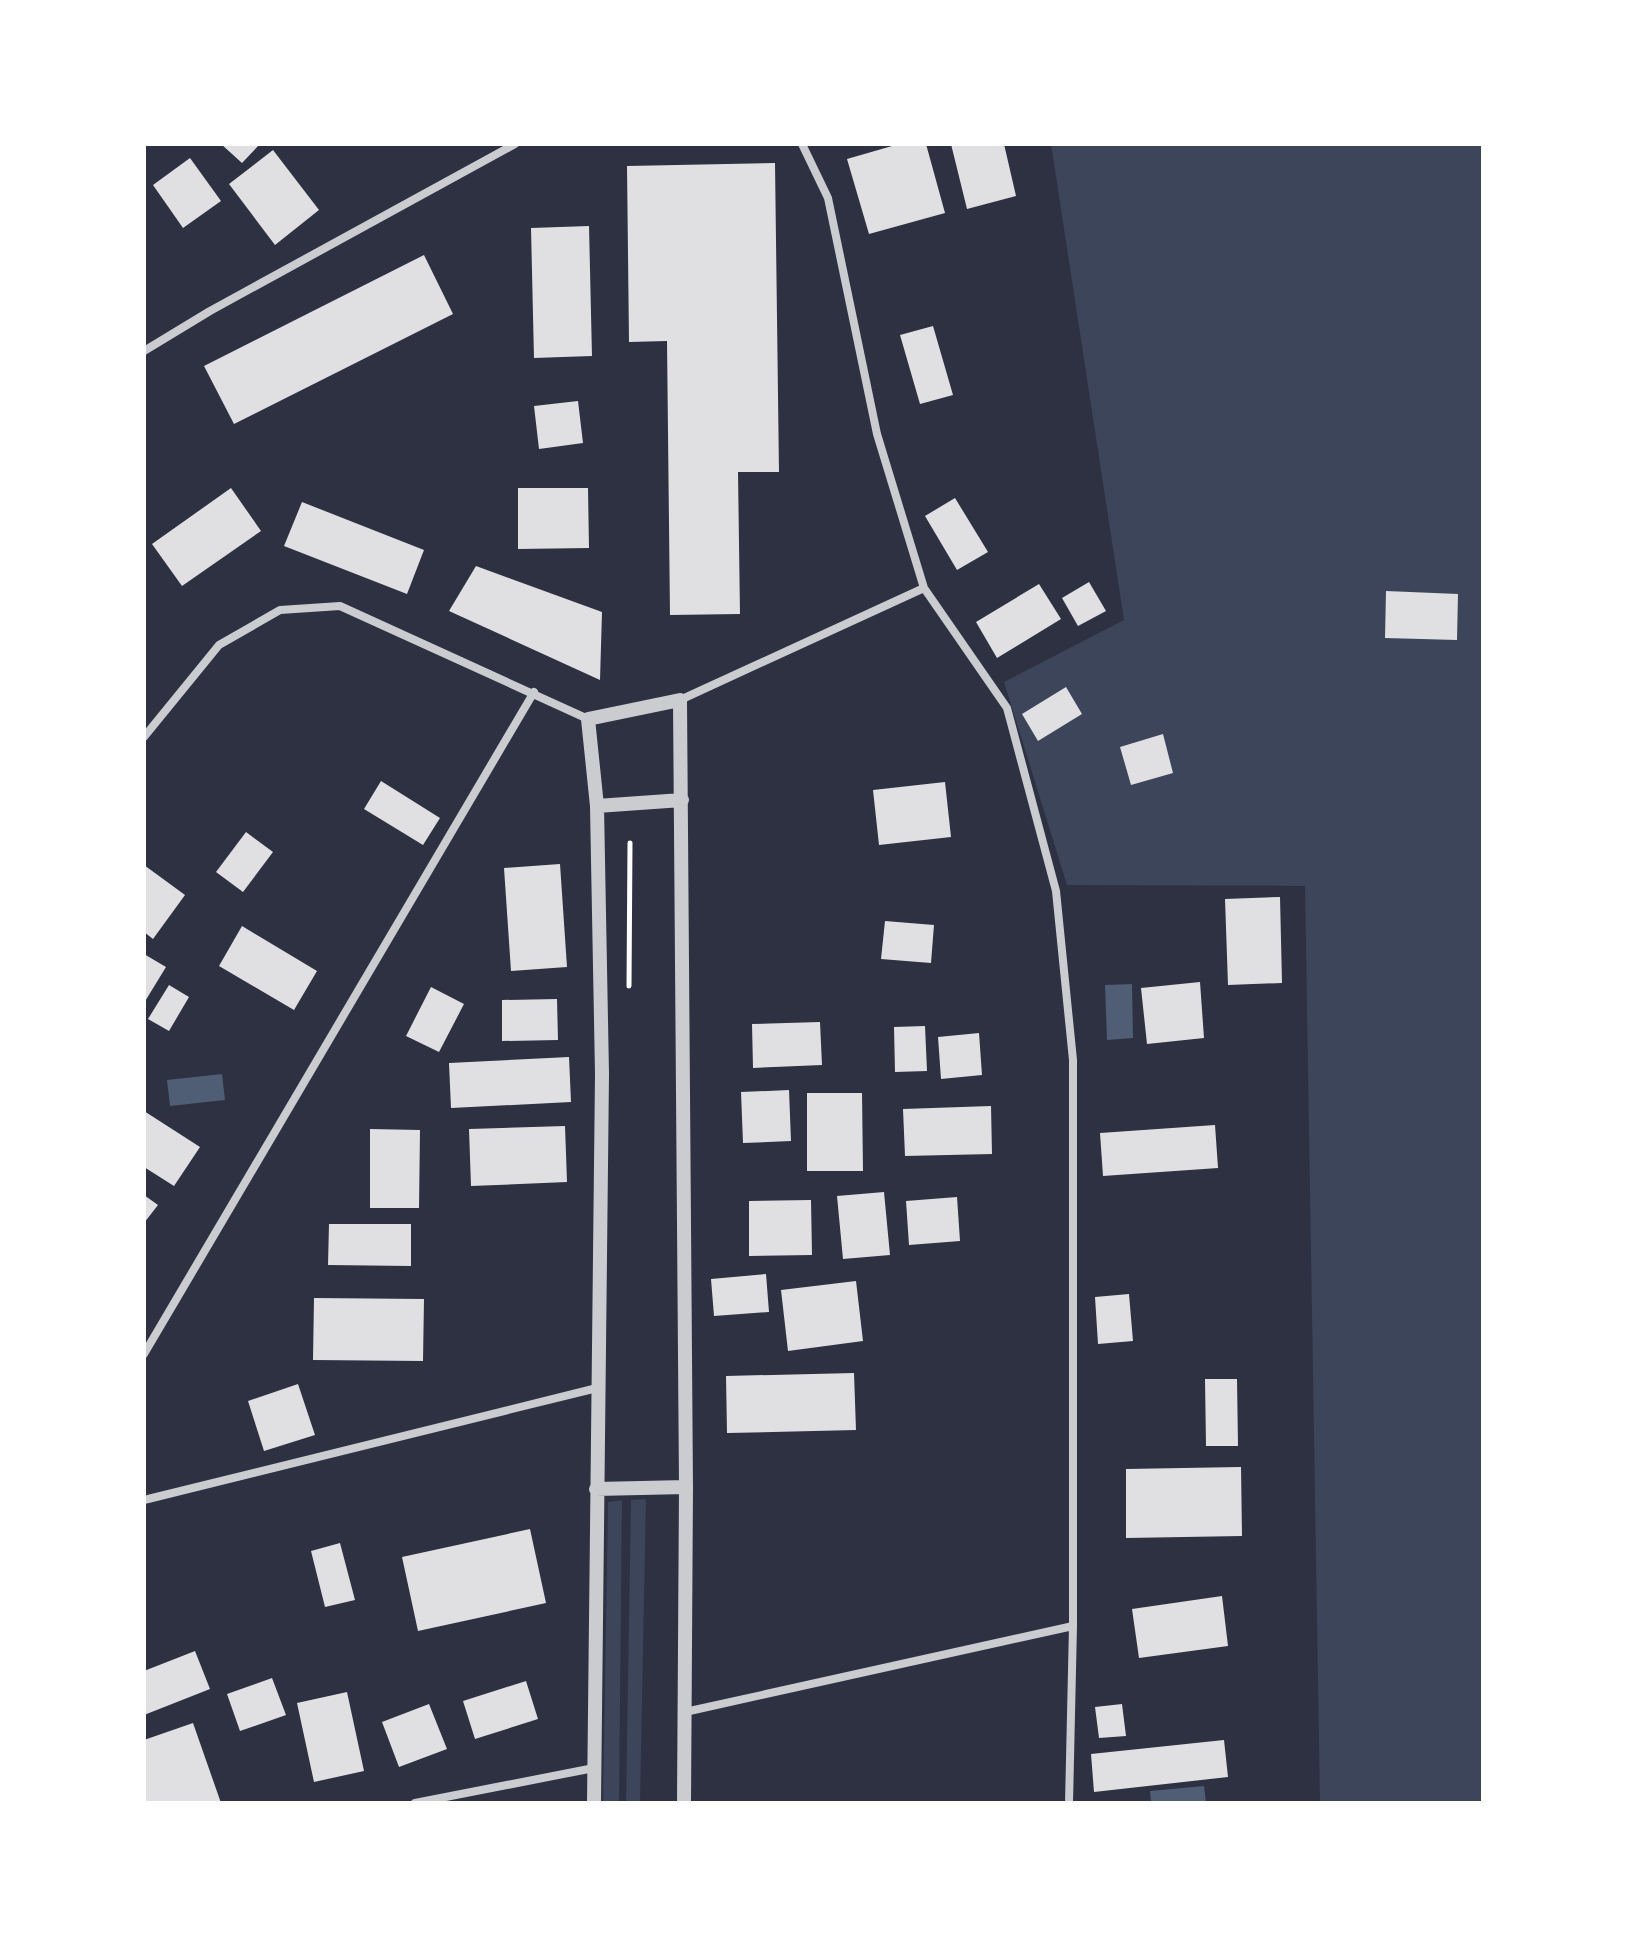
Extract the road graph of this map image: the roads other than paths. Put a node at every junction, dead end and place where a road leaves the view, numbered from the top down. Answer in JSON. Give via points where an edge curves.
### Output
{"nodes":[{"id":1,"x":515,"y":144,"type":"edge"},
{"id":2,"x":802,"y":144,"type":"edge"},
{"id":3,"x":144,"y":351,"type":"edge"},
{"id":4,"x":924,"y":588,"type":"junction"},
{"id":5,"x":534,"y":692,"type":"junction"},
{"id":6,"x":680,"y":700,"type":"junction"},
{"id":7,"x":588,"y":719,"type":"junction"},
{"id":8,"x":144,"y":737,"type":"edge"},
{"id":9,"x":682,"y":800,"type":"junction"},
{"id":10,"x":597,"y":806,"type":"junction"},
{"id":11,"x":144,"y":1354,"type":"edge"},
{"id":12,"x":597,"y":1388,"type":"junction"},
{"id":13,"x":686,"y":1487,"type":"junction"},
{"id":14,"x":596,"y":1489,"type":"junction"},
{"id":15,"x":144,"y":1500,"type":"edge"},
{"id":16,"x":1073,"y":1626,"type":"junction"},
{"id":17,"x":685,"y":1712,"type":"junction"},
{"id":18,"x":594,"y":1768,"type":"junction"},
{"id":19,"x":415,"y":1803,"type":"edge"},
{"id":20,"x":594,"y":1803,"type":"edge"},
{"id":21,"x":684,"y":1803,"type":"edge"},
{"id":22,"x":1069,"y":1803,"type":"edge"}],
"edges":[{"from":1,"to":3,"type":"street"},
{"from":2,"to":4,"type":"street","via":[[828,198],[877,434]]},
{"from":4,"to":6,"type":"street"},
{"from":4,"to":16,"type":"street","via":[[1007,708],[1056,891],[1073,1060]]},
{"from":5,"to":7,"type":"street"},
{"from":5,"to":8,"type":"street","via":[[340,606],[280,610],[219,645]]},
{"from":5,"to":11,"type":"street"},
{"from":6,"to":7,"type":"street"},
{"from":6,"to":9,"type":"street"},
{"from":7,"to":10,"type":"street"},
{"from":9,"to":10,"type":"street"},
{"from":9,"to":13,"type":"street"},
{"from":10,"to":12,"type":"street","via":[[602,1074]]},
{"from":12,"to":14,"type":"street"},
{"from":12,"to":15,"type":"street"},
{"from":13,"to":14,"type":"street"},
{"from":13,"to":17,"type":"street"},
{"from":14,"to":18,"type":"street"},
{"from":16,"to":17,"type":"street"},
{"from":16,"to":22,"type":"street"},
{"from":17,"to":21,"type":"street"},
{"from":18,"to":19,"type":"street"},
{"from":18,"to":20,"type":"street"}]}
